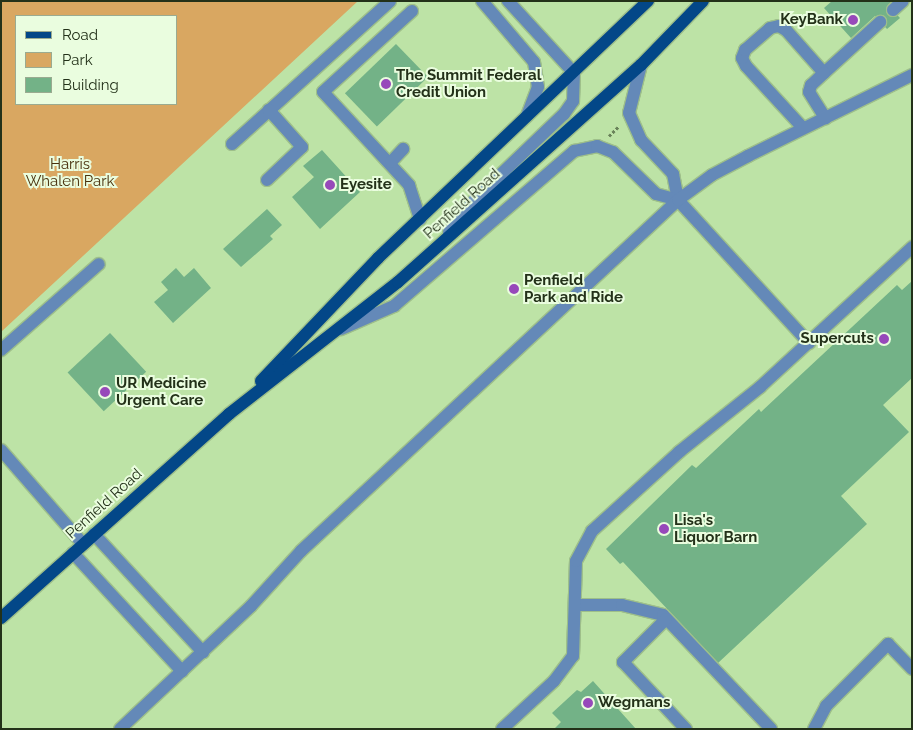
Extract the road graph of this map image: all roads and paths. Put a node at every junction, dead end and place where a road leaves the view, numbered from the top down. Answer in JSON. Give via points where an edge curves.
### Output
{"nodes":[{"id":1,"x":390,"y":1,"type":"edge"},
{"id":2,"x":482,"y":1,"type":"edge"},
{"id":3,"x":508,"y":1,"type":"edge"},
{"id":4,"x":648,"y":1,"type":"edge"},
{"id":5,"x":703,"y":1,"type":"edge"},
{"id":6,"x":902,"y":1,"type":"edge"},
{"id":7,"x":893,"y":10,"type":"dead end"},
{"id":8,"x":412,"y":11,"type":"dead end"},
{"id":9,"x":880,"y":22,"type":"dead end"},
{"id":10,"x":641,"y":65,"type":"junction"},
{"id":11,"x":574,"y":73,"type":"junction"},
{"id":12,"x":824,"y":73,"type":"junction"},
{"id":13,"x":912,"y":74,"type":"edge"},
{"id":14,"x":269,"y":110,"type":"junction"},
{"id":15,"x":527,"y":117,"type":"junction"},
{"id":16,"x":825,"y":118,"type":"junction"},
{"id":17,"x":620,"y":125,"type":"dead end"},
{"id":18,"x":803,"y":128,"type":"junction"},
{"id":19,"x":605,"y":139,"type":"dead end"},
{"id":20,"x":232,"y":144,"type":"dead end"},
{"id":21,"x":402,"y":149,"type":"dead end"},
{"id":22,"x":390,"y":162,"type":"junction"},
{"id":23,"x":267,"y":180,"type":"dead end"},
{"id":24,"x":678,"y":200,"type":"junction"},
{"id":25,"x":420,"y":219,"type":"junction"},
{"id":26,"x":912,"y":247,"type":"edge"},
{"id":27,"x":435,"y":250,"type":"junction"},
{"id":28,"x":99,"y":264,"type":"dead end"},
{"id":29,"x":333,"y":333,"type":"junction"},
{"id":30,"x":809,"y":343,"type":"junction"},
{"id":31,"x":1,"y":350,"type":"edge"},
{"id":32,"x":228,"y":414,"type":"junction"},
{"id":33,"x":1,"y":450,"type":"edge"},
{"id":34,"x":94,"y":534,"type":"junction"},
{"id":35,"x":83,"y":544,"type":"junction"},
{"id":36,"x":73,"y":553,"type":"junction"},
{"id":37,"x":576,"y":605,"type":"junction"},
{"id":38,"x":1,"y":618,"type":"edge"},
{"id":39,"x":666,"y":619,"type":"junction"},
{"id":40,"x":203,"y":652,"type":"junction"},
{"id":41,"x":912,"y":669,"type":"edge"},
{"id":42,"x":182,"y":671,"type":"junction"},
{"id":43,"x":120,"y":729,"type":"edge"},
{"id":44,"x":502,"y":729,"type":"edge"},
{"id":45,"x":686,"y":729,"type":"edge"},
{"id":46,"x":771,"y":729,"type":"edge"},
{"id":47,"x":814,"y":729,"type":"edge"}],
"edges":[{"from":1,"to":14,"type":"street"},
{"from":2,"to":15,"type":"street","via":[[534,62],[538,87]]},
{"from":3,"to":11,"type":"street"},
{"from":4,"to":11,"type":"main road","name":"Penfield Road"},
{"from":5,"to":10,"type":"main road","name":"Penfield Road"},
{"from":6,"to":7,"type":"street"},
{"from":8,"to":22,"type":"street","via":[[323,92]]},
{"from":9,"to":12,"type":"street"},
{"from":10,"to":24,"type":"street","via":[[630,113],[632,126],[673,174]]},
{"from":10,"to":27,"type":"main road","name":"Penfield Road"},
{"from":11,"to":15,"type":"main road","name":"Penfield Road"},
{"from":11,"to":27,"type":"street","via":[[573,101],[564,114],[476,198]]},
{"from":12,"to":16,"type":"street","via":[[811,85],[809,92]]},
{"from":12,"to":18,"type":"street","via":[[779,26],[770,28],[746,50],[742,58]]},
{"from":13,"to":16,"type":"street"},
{"from":14,"to":20,"type":"street"},
{"from":14,"to":23,"type":"street","via":[[302,147]]},
{"from":15,"to":25,"type":"main road","name":"Penfield Road"},
{"from":16,"to":18,"type":"street"},
{"from":17,"to":19,"type":"path"},
{"from":18,"to":24,"type":"street","via":[[712,176]]},
{"from":21,"to":22,"type":"street"},
{"from":22,"to":25,"type":"street","via":[[409,185]]},
{"from":24,"to":29,"type":"street","via":[[656,194],[613,152],[597,146],[574,151],[394,306]]},
{"from":24,"to":30,"type":"street"},
{"from":24,"to":40,"type":"street","via":[[300,550],[251,606]]},
{"from":25,"to":32,"type":"main road","name":"Penfield Road"},
{"from":26,"to":30,"type":"street"},
{"from":27,"to":29,"type":"main road","name":"Penfield Road"},
{"from":28,"to":31,"type":"street"},
{"from":29,"to":32,"type":"main road","name":"Penfield Road"},
{"from":30,"to":37,"type":"street","via":[[592,531],[576,561]]},
{"from":32,"to":34,"type":"main road","name":"Penfield Road"},
{"from":33,"to":35,"type":"street"},
{"from":34,"to":35,"type":"main road","name":"Penfield Road"},
{"from":34,"to":40,"type":"street"},
{"from":35,"to":36,"type":"main road","name":"Penfield Road"},
{"from":36,"to":38,"type":"main road","name":"Penfield Road"},
{"from":36,"to":42,"type":"street"},
{"from":37,"to":39,"type":"street","via":[[622,605],[650,610]]},
{"from":37,"to":44,"type":"street","via":[[573,656],[554,680]]},
{"from":39,"to":45,"type":"street","via":[[623,662]]},
{"from":39,"to":46,"type":"street"},
{"from":40,"to":42,"type":"street"},
{"from":41,"to":47,"type":"street","via":[[888,644],[826,706]]},
{"from":42,"to":43,"type":"street"}]}
